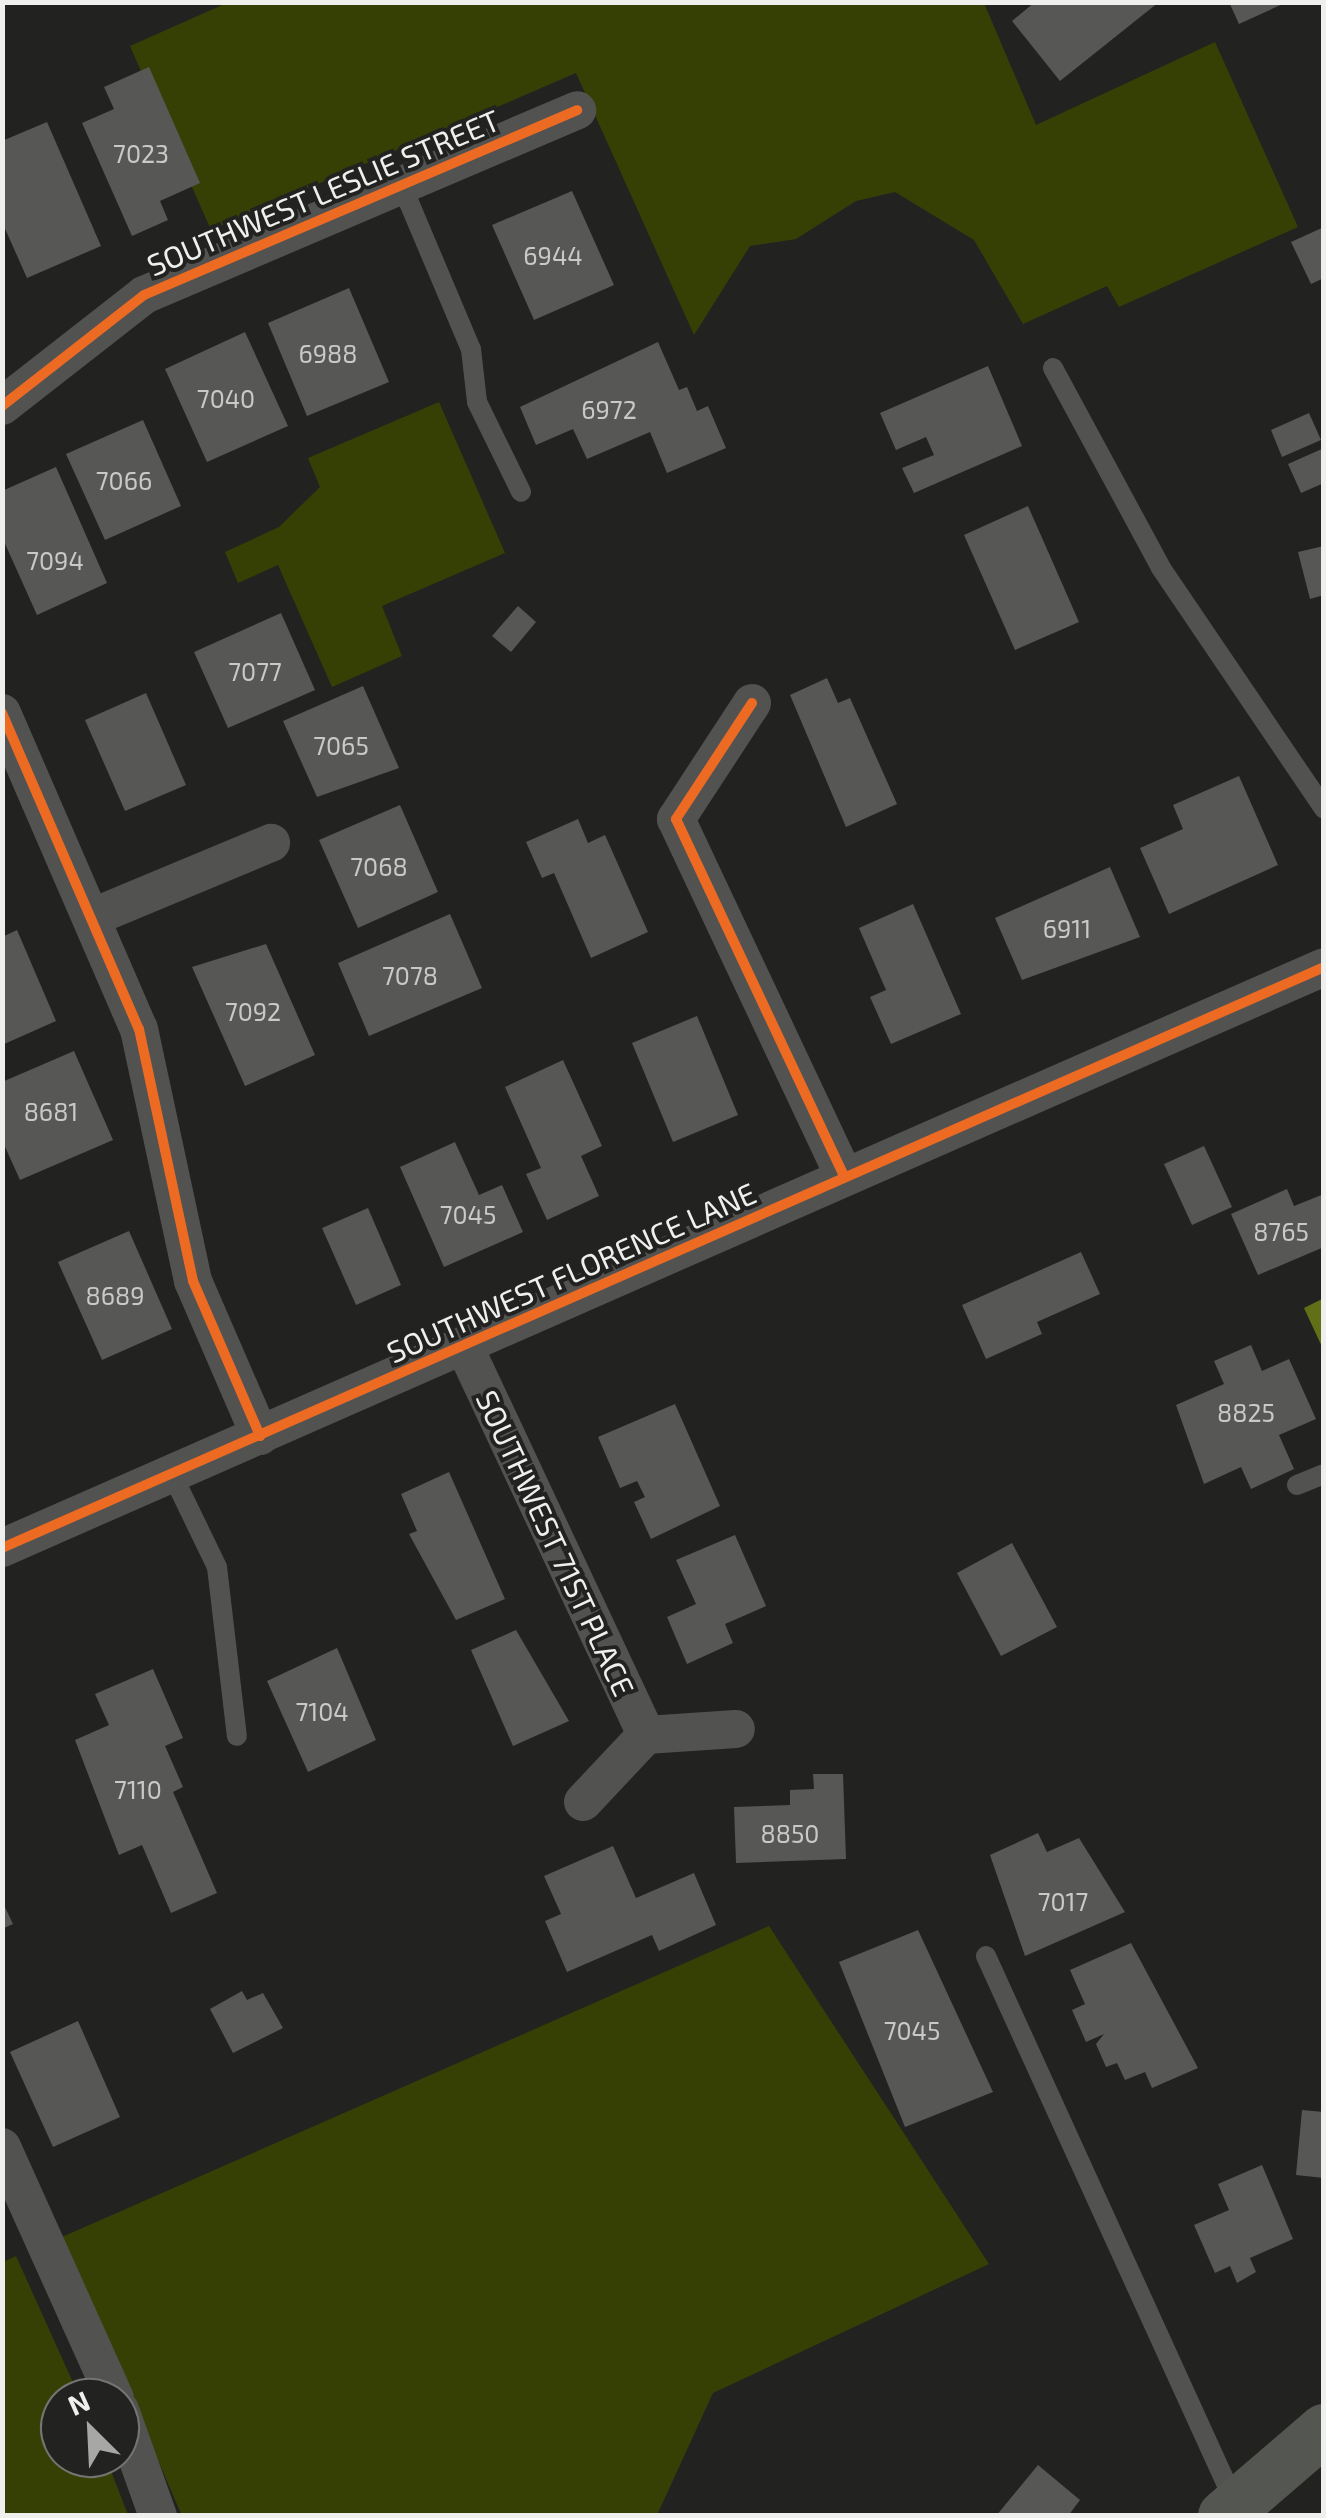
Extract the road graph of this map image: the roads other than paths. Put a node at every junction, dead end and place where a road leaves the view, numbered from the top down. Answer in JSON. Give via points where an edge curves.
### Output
{"nodes":[{"id":1,"x":577,"y":110,"type":"dead end"},
{"id":2,"x":402,"y":186,"type":"junction"},
{"id":3,"x":1054,"y":368,"type":"dead end"},
{"id":4,"x":2,"y":406,"type":"edge"},
{"id":5,"x":521,"y":492,"type":"dead end"},
{"id":6,"x":752,"y":703,"type":"dead end"},
{"id":7,"x":2,"y":713,"type":"edge"},
{"id":8,"x":1324,"y":809,"type":"edge"},
{"id":9,"x":271,"y":843,"type":"dead end"},
{"id":10,"x":93,"y":918,"type":"junction"},
{"id":11,"x":1324,"y":967,"type":"edge"},
{"id":12,"x":844,"y":1176,"type":"junction"},
{"id":13,"x":466,"y":1350,"type":"junction"},
{"id":14,"x":260,"y":1436,"type":"junction"},
{"id":15,"x":172,"y":1474,"type":"junction"},
{"id":16,"x":1324,"y":1474,"type":"edge"},
{"id":17,"x":1297,"y":1485,"type":"dead end"},
{"id":18,"x":2,"y":1548,"type":"edge"},
{"id":19,"x":736,"y":1729,"type":"dead end"},
{"id":20,"x":237,"y":1736,"type":"dead end"},
{"id":21,"x":646,"y":1736,"type":"junction"},
{"id":22,"x":583,"y":1802,"type":"dead end"},
{"id":23,"x":986,"y":1956,"type":"dead end"},
{"id":24,"x":2,"y":2147,"type":"edge"},
{"id":25,"x":105,"y":2378,"type":"edge"},
{"id":26,"x":1324,"y":2430,"type":"edge"},
{"id":27,"x":140,"y":2466,"type":"edge"},
{"id":28,"x":1229,"y":2510,"type":"edge"},
{"id":29,"x":158,"y":2516,"type":"edge"}],
"edges":[{"from":1,"to":2,"type":"street","name":"SOUTHWEST LESLIE STREET"},
{"from":2,"to":4,"type":"street","name":"SOUTHWEST LESLIE STREET","via":[[144,295]]},
{"from":2,"to":5,"type":"lane","via":[[471,349],[477,402]]},
{"from":3,"to":8,"type":"lane","via":[[1162,568]]},
{"from":6,"to":12,"type":"street","via":[[676,820]]},
{"from":7,"to":10,"type":"street"},
{"from":9,"to":10,"type":"street"},
{"from":10,"to":14,"type":"street","via":[[154,1072],[192,1281]]},
{"from":11,"to":12,"type":"street","name":"SOUTHWEST FLORENCE LANE"},
{"from":12,"to":13,"type":"street","name":"SOUTHWEST FLORENCE LANE"},
{"from":13,"to":14,"type":"street","name":"SOUTHWEST FLORENCE LANE"},
{"from":13,"to":21,"type":"street","name":"SOUTHWEST 71ST PLACE"},
{"from":14,"to":15,"type":"street","name":"SOUTHWEST FLORENCE LANE"},
{"from":15,"to":18,"type":"street","name":"SOUTHWEST FLORENCE LANE"},
{"from":15,"to":20,"type":"lane","via":[[217,1567]]},
{"from":16,"to":17,"type":"lane"},
{"from":19,"to":21,"type":"street"},
{"from":21,"to":22,"type":"street"},
{"from":23,"to":28,"type":"lane"},
{"from":24,"to":25,"type":"street"},
{"from":26,"to":28,"type":"street"},
{"from":27,"to":29,"type":"street"}]}
